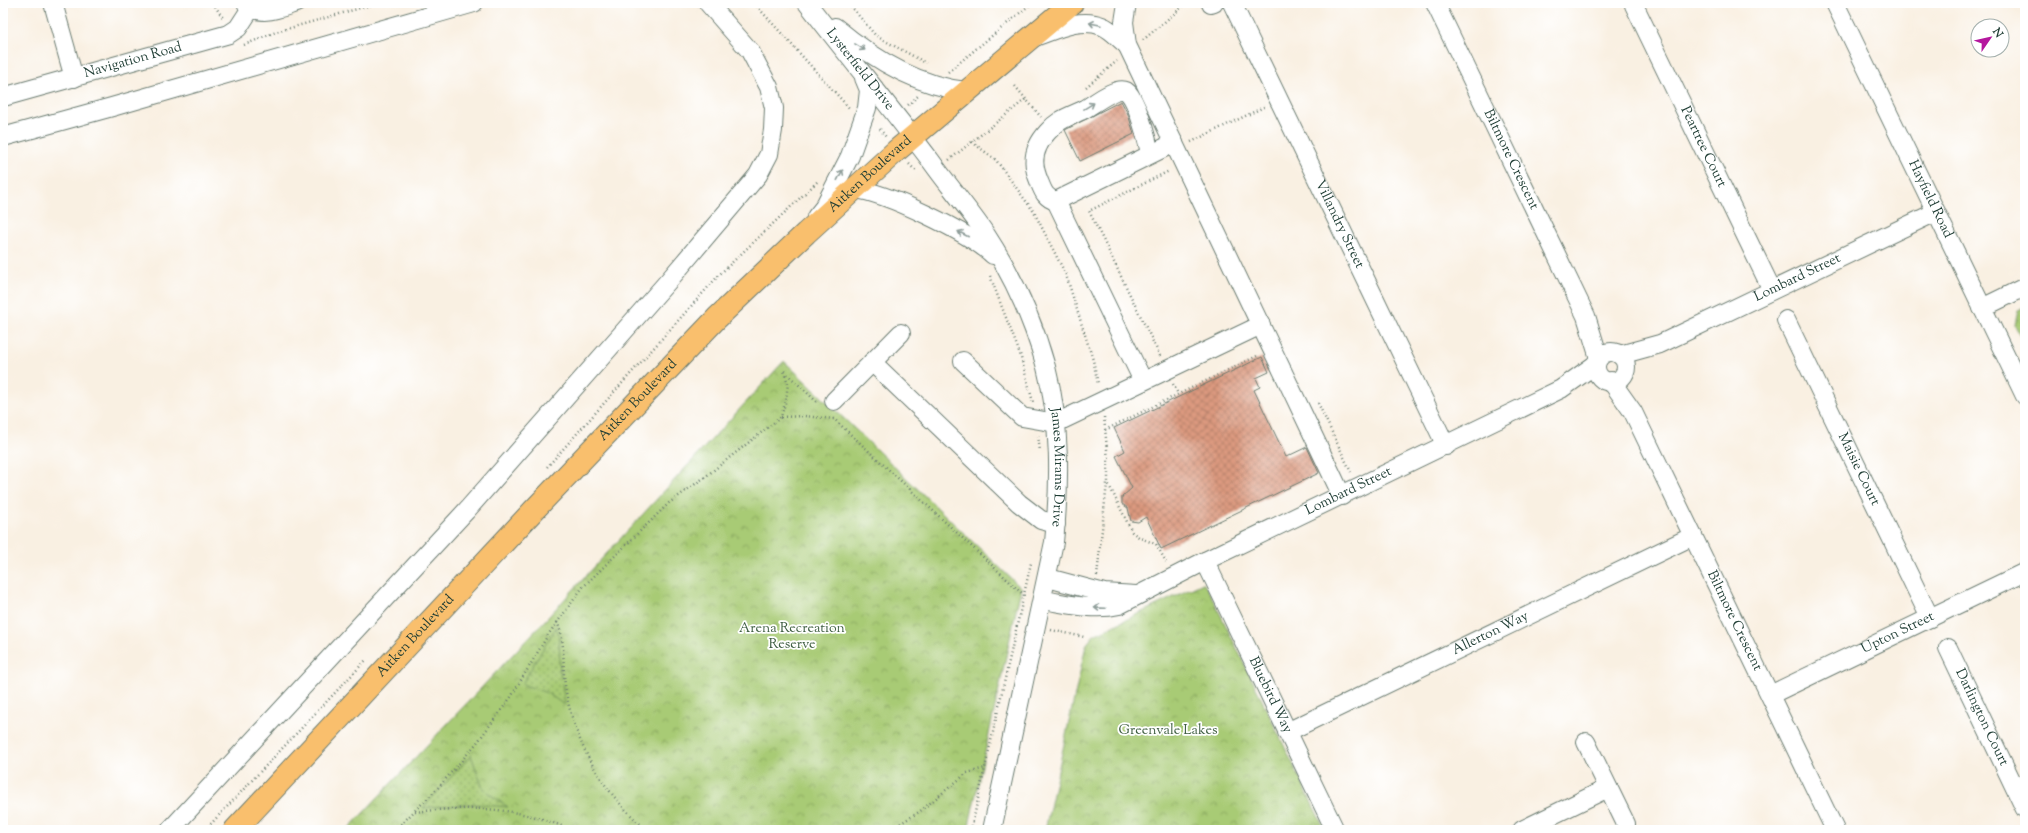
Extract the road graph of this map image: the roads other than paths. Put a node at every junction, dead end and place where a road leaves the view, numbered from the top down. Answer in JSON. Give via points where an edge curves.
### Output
{"nodes":[{"id":1,"x":53,"y":3,"type":"edge"},
{"id":2,"x":296,"y":3,"type":"edge"},
{"id":3,"x":474,"y":3,"type":"edge"},
{"id":4,"x":708,"y":3,"type":"edge"},
{"id":5,"x":808,"y":3,"type":"edge"},
{"id":6,"x":1072,"y":3,"type":"edge"},
{"id":7,"x":1127,"y":3,"type":"edge"},
{"id":8,"x":1232,"y":3,"type":"edge"},
{"id":9,"x":1435,"y":3,"type":"edge"},
{"id":10,"x":1835,"y":3,"type":"edge"},
{"id":11,"x":1634,"y":5,"type":"dead end"},
{"id":12,"x":248,"y":6,"type":"edge"},
{"id":13,"x":1030,"y":38,"type":"junction"},
{"id":14,"x":1127,"y":45,"type":"junction"},
{"id":15,"x":860,"y":71,"type":"junction"},
{"id":16,"x":74,"y":78,"type":"junction"},
{"id":17,"x":966,"y":91,"type":"junction"},
{"id":18,"x":3,"y":97,"type":"edge"},
{"id":19,"x":913,"y":136,"type":"junction"},
{"id":20,"x":3,"y":137,"type":"edge"},
{"id":21,"x":1174,"y":143,"type":"junction"},
{"id":22,"x":1150,"y":153,"type":"junction"},
{"id":23,"x":854,"y":189,"type":"junction"},
{"id":24,"x":1056,"y":201,"type":"junction"},
{"id":25,"x":1936,"y":212,"type":"junction"},
{"id":26,"x":806,"y":233,"type":"junction"},
{"id":27,"x":1005,"y":266,"type":"junction"},
{"id":28,"x":2025,"y":288,"type":"edge"},
{"id":29,"x":1772,"y":290,"type":"junction"},
{"id":30,"x":1982,"y":308,"type":"junction"},
{"id":31,"x":1786,"y":320,"type":"dead end"},
{"id":32,"x":1261,"y":325,"type":"junction"},
{"id":33,"x":901,"y":333,"type":"dead end"},
{"id":34,"x":963,"y":361,"type":"dead end"},
{"id":35,"x":872,"y":362,"type":"junction"},
{"id":36,"x":1611,"y":366,"type":"junction"},
{"id":37,"x":1143,"y":381,"type":"junction"},
{"id":38,"x":2025,"y":396,"type":"edge"},
{"id":39,"x":829,"y":408,"type":"road end"},
{"id":40,"x":1056,"y":423,"type":"junction"},
{"id":41,"x":1446,"y":446,"type":"junction"},
{"id":42,"x":1342,"y":496,"type":"junction"},
{"id":43,"x":1056,"y":524,"type":"junction"},
{"id":44,"x":1693,"y":536,"type":"junction"},
{"id":45,"x":1205,"y":561,"type":"junction"},
{"id":46,"x":2025,"y":572,"type":"edge"},
{"id":47,"x":1048,"y":578,"type":"junction"},
{"id":48,"x":1136,"y":595,"type":"junction"},
{"id":49,"x":1043,"y":600,"type":"junction"},
{"id":50,"x":1930,"y":618,"type":"junction"},
{"id":51,"x":1948,"y":648,"type":"dead end"},
{"id":52,"x":1770,"y":695,"type":"junction"},
{"id":53,"x":1288,"y":732,"type":"junction"},
{"id":54,"x":1586,"y":742,"type":"dead end"},
{"id":55,"x":1608,"y":788,"type":"junction"},
{"id":56,"x":2025,"y":809,"type":"edge"},
{"id":57,"x":1626,"y":824,"type":"dead end"},
{"id":58,"x":170,"y":830,"type":"edge"},
{"id":59,"x":235,"y":830,"type":"edge"},
{"id":60,"x":992,"y":830,"type":"edge"},
{"id":61,"x":1334,"y":830,"type":"edge"},
{"id":62,"x":1522,"y":830,"type":"edge"},
{"id":63,"x":1835,"y":830,"type":"edge"}],
"edges":[{"from":1,"to":16,"type":"street"},
{"from":2,"to":12,"type":"street","via":[[260,12]]},
{"from":3,"to":20,"type":"street"},
{"from":4,"to":58,"type":"street","via":[[750,50],[769,87],[774,108],[773,130],[769,154],[758,175],[466,512]]},
{"from":5,"to":15,"type":"street","name":"Lysterfield Drive"},
{"from":5,"to":17,"type":"street","one_way":true,"via":[[854,43],[900,71],[932,85]]},
{"from":6,"to":13,"type":"main road","name":"Aitken Boulevard"},
{"from":7,"to":14,"type":"street","via":[[1124,22]]},
{"from":8,"to":41,"type":"street","name":"Villandry Street"},
{"from":9,"to":36,"type":"street","name":"Biltmore Crescent"},
{"from":10,"to":25,"type":"street","name":"Hayfield Road"},
{"from":11,"to":29,"type":"street","name":"Peartree Court"},
{"from":12,"to":16,"type":"street","name":"Navigation Road","via":[[238,28],[229,34]]},
{"from":14,"to":13,"type":"street","one_way":true,"via":[[1103,26],[1089,23],[1069,25]]},
{"from":13,"to":17,"type":"main road","name":"Aitken Boulevard"},
{"from":14,"to":21,"type":"street"},
{"from":15,"to":19,"type":"street","name":"Lysterfield Drive"},
{"from":26,"to":15,"type":"street","one_way":true,"via":[[824,206],[850,156],[867,108],[869,90]]},
{"from":16,"to":18,"type":"street","name":"Navigation Road"},
{"from":17,"to":19,"type":"main road","name":"Aitken Boulevard"},
{"from":19,"to":23,"type":"main road","name":"Aitken Boulevard"},
{"from":19,"to":27,"type":"street","name":"James Mirams Drive","via":[[985,232]]},
{"from":21,"to":22,"type":"street"},
{"from":21,"to":32,"type":"street"},
{"from":22,"to":24,"type":"street"},
{"from":24,"to":22,"type":"street","one_way":true,"via":[[1045,195],[1038,177],[1050,123],[1122,90],[1128,93],[1143,124]]},
{"from":23,"to":26,"type":"main road","name":"Aitken Boulevard"},
{"from":27,"to":23,"type":"street","one_way":true,"via":[[987,249],[962,233],[882,196]]},
{"from":24,"to":37,"type":"street"},
{"from":25,"to":29,"type":"street","name":"Lombard Street"},
{"from":25,"to":30,"type":"street","name":"Hayfield Road"},
{"from":26,"to":59,"type":"main road","name":"Aitken Boulevard","via":[[676,360]]},
{"from":27,"to":40,"type":"street","name":"James Mirams Drive","via":[[1035,330],[1046,368]]},
{"from":28,"to":30,"type":"street"},
{"from":29,"to":36,"type":"street","name":"Lombard Street"},
{"from":30,"to":38,"type":"street","name":"Hayfield Road"},
{"from":31,"to":50,"type":"street","name":"Maisie Court"},
{"from":32,"to":37,"type":"street"},
{"from":32,"to":42,"type":"street"},
{"from":33,"to":35,"type":"street"},
{"from":34,"to":40,"type":"street","via":[[1022,417]]},
{"from":35,"to":39,"type":"street"},
{"from":35,"to":43,"type":"street","via":[[1019,503],[1041,520]]},
{"from":36,"to":41,"type":"street","name":"Lombard Street"},
{"from":36,"to":44,"type":"street","name":"Biltmore Crescent"},
{"from":37,"to":40,"type":"street"},
{"from":40,"to":43,"type":"street","name":"James Mirams Drive","via":[[1059,462]]},
{"from":41,"to":42,"type":"street","name":"Lombard Street"},
{"from":42,"to":45,"type":"street","name":"Lombard Street"},
{"from":43,"to":47,"type":"street","name":"James Mirams Drive"},
{"from":44,"to":52,"type":"street","name":"Biltmore Crescent"},
{"from":44,"to":53,"type":"street","name":"Allerton Way"},
{"from":45,"to":48,"type":"street","name":"Lombard Street"},
{"from":45,"to":53,"type":"street","name":"Bluebird Way"},
{"from":46,"to":50,"type":"street","name":"Upton Street"},
{"from":47,"to":48,"type":"street","via":[[1094,591]]},
{"from":47,"to":49,"type":"street","name":"James Mirams Drive"},
{"from":48,"to":49,"type":"street","name":"Lombard Street","one_way":true,"via":[[1119,605],[1105,608]]},
{"from":49,"to":60,"type":"street","name":"James Mirams Drive"},
{"from":50,"to":52,"type":"street","name":"Upton Street"},
{"from":51,"to":56,"type":"street","name":"Darlington Court"},
{"from":52,"to":63,"type":"street","name":"Biltmore Crescent"},
{"from":53,"to":61,"type":"street","name":"Bluebird Way"},
{"from":54,"to":55,"type":"street"},
{"from":55,"to":57,"type":"street"},
{"from":55,"to":62,"type":"street"}]}
